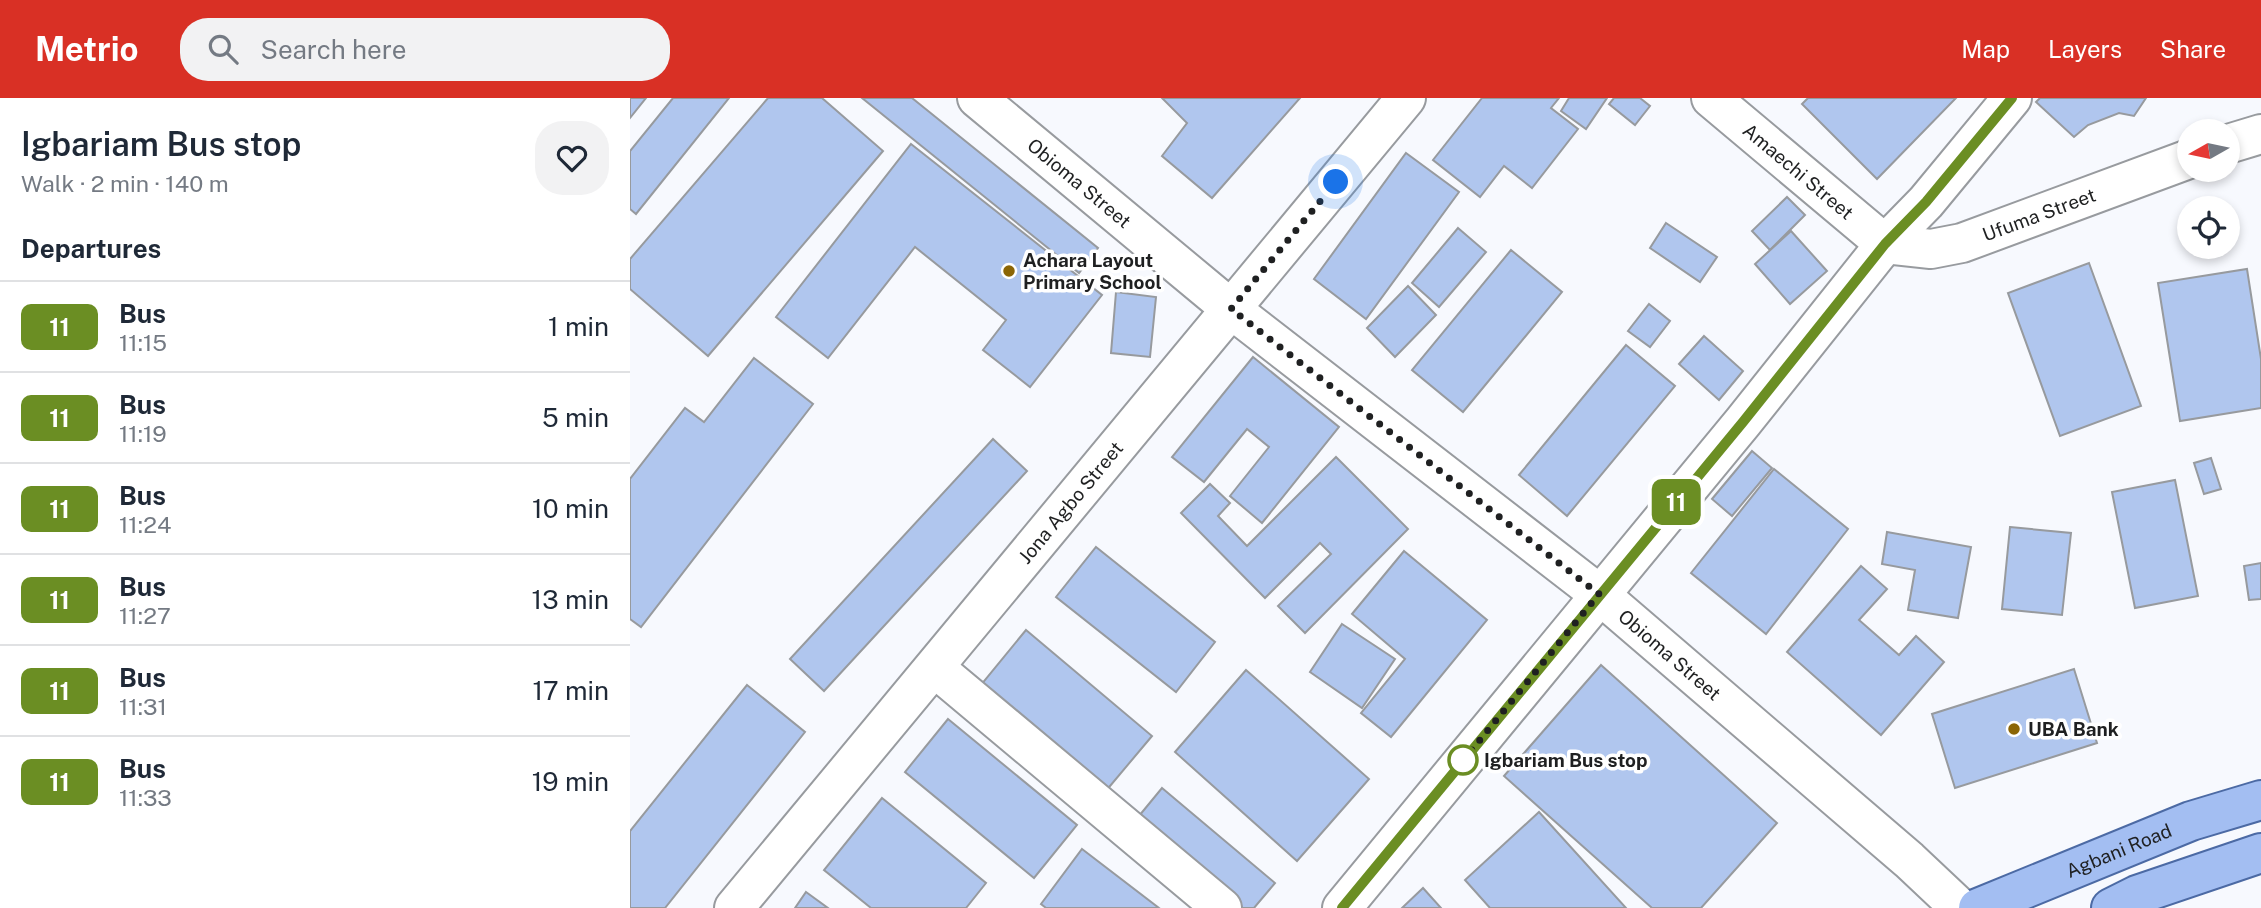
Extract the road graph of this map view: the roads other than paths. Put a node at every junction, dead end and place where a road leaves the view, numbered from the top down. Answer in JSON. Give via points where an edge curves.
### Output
{"nodes":[{"id":1,"x":977,"y":98,"type":"edge"},
{"id":2,"x":1406,"y":98,"type":"edge"},
{"id":3,"x":1711,"y":98,"type":"edge"},
{"id":4,"x":2012,"y":98,"type":"edge"},
{"id":5,"x":2261,"y":134,"type":"edge"},
{"id":6,"x":2240,"y":140,"type":"edge"},
{"id":7,"x":2177,"y":163,"type":"edge"},
{"id":8,"x":1885,"y":244,"type":"junction"},
{"id":9,"x":1231,"y":309,"type":"junction"},
{"id":10,"x":1599,"y":594,"type":"junction"},
{"id":11,"x":935,"y":668,"type":"junction"},
{"id":12,"x":2261,"y":800,"type":"edge"},
{"id":13,"x":2261,"y":853,"type":"edge"},
{"id":14,"x":734,"y":908,"type":"edge"},
{"id":15,"x":1222,"y":908,"type":"edge"},
{"id":16,"x":1342,"y":908,"type":"edge"},
{"id":17,"x":1960,"y":908,"type":"edge"},
{"id":18,"x":1978,"y":908,"type":"edge"},
{"id":19,"x":2111,"y":908,"type":"edge"}],
"edges":[{"from":1,"to":9,"type":"street","name":"Obioma Street"},
{"from":2,"to":9,"type":"street","name":"Jona Agbo Street"},
{"from":3,"to":8,"type":"street","name":"Amaechi Street"},
{"from":4,"to":8,"type":"street"},
{"from":5,"to":6,"type":"street"},
{"from":7,"to":8,"type":"street","name":"Ufuma Street","via":[[1962,243],[1931,249]]},
{"from":8,"to":10,"type":"street"},
{"from":9,"to":10,"type":"street","name":"Obioma Street"},
{"from":9,"to":11,"type":"street","name":"Jona Agbo Street"},
{"from":10,"to":16,"type":"street"},
{"from":10,"to":17,"type":"street","name":"Obioma Street"},
{"from":11,"to":14,"type":"street","name":"Jona Agbo Street"},
{"from":11,"to":15,"type":"street"},
{"from":12,"to":18,"type":"main road","name":"Agbani Road","via":[[2166,831]]},
{"from":13,"to":19,"type":"main road"}]}
